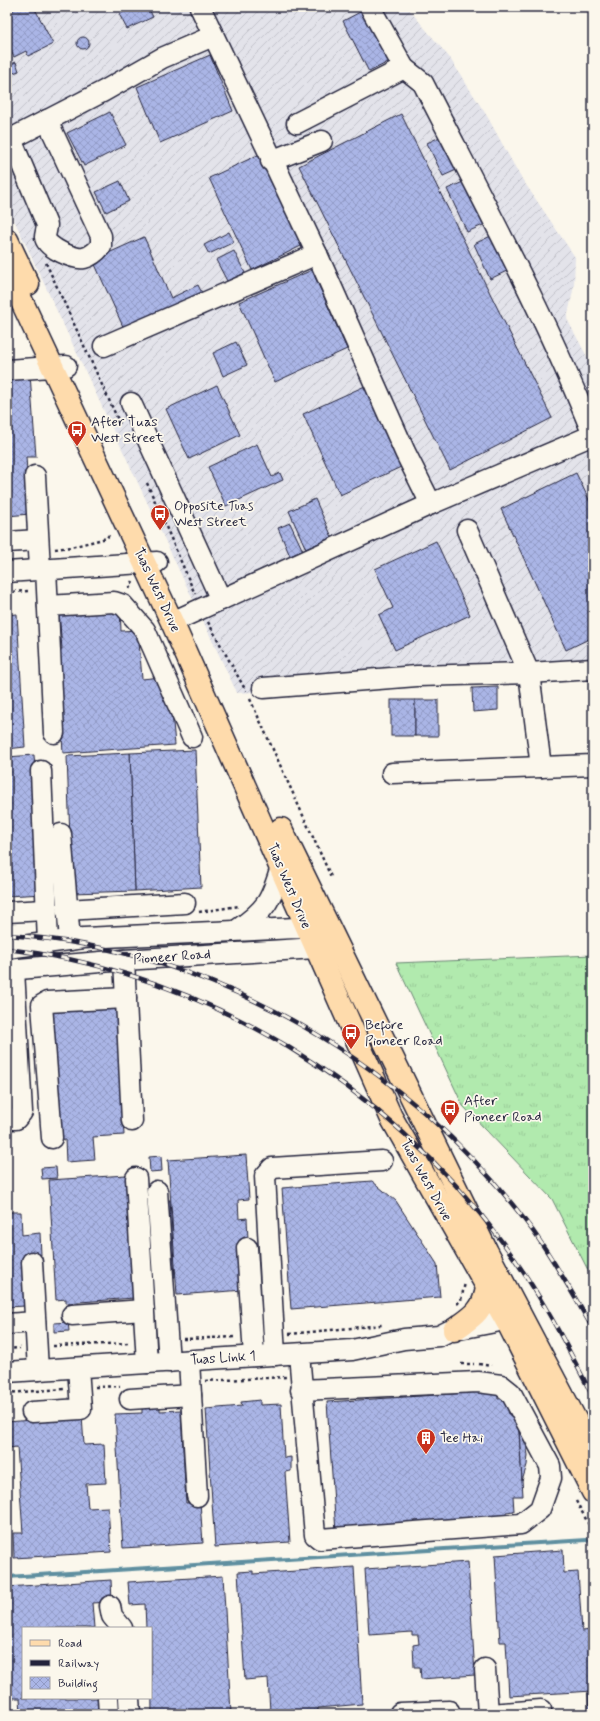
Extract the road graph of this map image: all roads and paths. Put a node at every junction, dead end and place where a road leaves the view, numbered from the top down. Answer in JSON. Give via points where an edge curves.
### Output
{"nodes":[{"id":1,"x":200,"y":7,"type":"edge"},
{"id":2,"x":370,"y":7,"type":"edge"},
{"id":3,"x":213,"y":36,"type":"junction"},
{"id":4,"x":404,"y":68,"type":"junction"},
{"id":5,"x":47,"y":120,"type":"junction"},
{"id":6,"x":297,"y":122,"type":"dead end"},
{"id":7,"x":9,"y":140,"type":"edge"},
{"id":8,"x":322,"y":141,"type":"dead end"},
{"id":9,"x":272,"y":161,"type":"junction"},
{"id":10,"x":7,"y":240,"type":"edge"},
{"id":11,"x":317,"y":254,"type":"junction"},
{"id":12,"x":43,"y":257,"type":"dead end"},
{"id":13,"x":7,"y":270,"type":"edge"},
{"id":14,"x":104,"y":346,"type":"dead end"},
{"id":15,"x":59,"y":367,"type":"junction"},
{"id":16,"x":7,"y":370,"type":"edge"},
{"id":17,"x":131,"y":403,"type":"dead end"},
{"id":18,"x":122,"y":427,"type":"dead end"},
{"id":19,"x":593,"y":435,"type":"edge"},
{"id":20,"x":35,"y":476,"type":"dead end"},
{"id":21,"x":145,"y":476,"type":"dead end"},
{"id":22,"x":431,"y":504,"type":"junction"},
{"id":23,"x":110,"y":527,"type":"dead end"},
{"id":24,"x":467,"y":530,"type":"dead end"},
{"id":25,"x":7,"y":542,"type":"edge"},
{"id":26,"x":41,"y":557,"type":"junction"},
{"id":27,"x":151,"y":562,"type":"junction"},
{"id":28,"x":7,"y":572,"type":"edge"},
{"id":29,"x":7,"y":592,"type":"edge"},
{"id":30,"x":47,"y":598,"type":"junction"},
{"id":31,"x":221,"y":600,"type":"junction"},
{"id":32,"x":185,"y":616,"type":"junction"},
{"id":33,"x":593,"y":669,"type":"edge"},
{"id":34,"x":529,"y":674,"type":"junction"},
{"id":35,"x":263,"y":688,"type":"dead end"},
{"id":36,"x":54,"y":733,"type":"dead end"},
{"id":37,"x":192,"y":737,"type":"dead end"},
{"id":38,"x":593,"y":765,"type":"edge"},
{"id":39,"x":541,"y":767,"type":"junction"},
{"id":40,"x":41,"y":771,"type":"dead end"},
{"id":41,"x":392,"y":773,"type":"dead end"},
{"id":42,"x":61,"y":834,"type":"dead end"},
{"id":43,"x":281,"y":867,"type":"junction"},
{"id":44,"x":332,"y":879,"type":"dead end"},
{"id":45,"x":185,"y":903,"type":"dead end"},
{"id":46,"x":46,"y":910,"type":"junction"},
{"id":47,"x":66,"y":910,"type":"junction"},
{"id":48,"x":7,"y":912,"type":"edge"},
{"id":49,"x":307,"y":927,"type":"junction"},
{"id":50,"x":237,"y":930,"type":"junction"},
{"id":51,"x":70,"y":940,"type":"junction"},
{"id":52,"x":327,"y":941,"type":"junction"},
{"id":53,"x":48,"y":943,"type":"junction"},
{"id":54,"x":7,"y":948,"type":"edge"},
{"id":55,"x":124,"y":960,"type":"junction"},
{"id":56,"x":10,"y":970,"type":"edge"},
{"id":57,"x":126,"y":998,"type":"junction"},
{"id":58,"x":7,"y":1119,"type":"edge"},
{"id":59,"x":132,"y":1121,"type":"dead end"},
{"id":60,"x":52,"y":1138,"type":"dead end"},
{"id":61,"x":382,"y":1161,"type":"dead end"},
{"id":62,"x":136,"y":1178,"type":"dead end"},
{"id":63,"x":158,"y":1191,"type":"dead end"},
{"id":64,"x":247,"y":1248,"type":"dead end"},
{"id":65,"x":32,"y":1262,"type":"dead end"},
{"id":66,"x":465,"y":1276,"type":"dead end"},
{"id":67,"x":487,"y":1288,"type":"junction"},
{"id":68,"x":453,"y":1308,"type":"dead end"},
{"id":69,"x":144,"y":1310,"type":"junction"},
{"id":70,"x":72,"y":1315,"type":"dead end"},
{"id":71,"x":514,"y":1319,"type":"junction"},
{"id":72,"x":35,"y":1322,"type":"junction"},
{"id":73,"x":7,"y":1324,"type":"edge"},
{"id":74,"x":390,"y":1325,"type":"dead end"},
{"id":75,"x":446,"y":1333,"type":"junction"},
{"id":76,"x":274,"y":1335,"type":"junction"},
{"id":77,"x":253,"y":1336,"type":"junction"},
{"id":78,"x":167,"y":1340,"type":"junction"},
{"id":79,"x":146,"y":1342,"type":"junction"},
{"id":80,"x":37,"y":1347,"type":"junction"},
{"id":81,"x":7,"y":1349,"type":"edge"},
{"id":82,"x":298,"y":1354,"type":"junction"},
{"id":83,"x":275,"y":1355,"type":"junction"},
{"id":84,"x":254,"y":1356,"type":"junction"},
{"id":85,"x":189,"y":1361,"type":"junction"},
{"id":86,"x":169,"y":1362,"type":"junction"},
{"id":87,"x":147,"y":1363,"type":"junction"},
{"id":88,"x":453,"y":1365,"type":"dead end"},
{"id":89,"x":494,"y":1366,"type":"dead end"},
{"id":90,"x":78,"y":1368,"type":"junction"},
{"id":91,"x":38,"y":1370,"type":"junction"},
{"id":92,"x":7,"y":1372,"type":"edge"},
{"id":93,"x":300,"y":1383,"type":"junction"},
{"id":94,"x":79,"y":1388,"type":"junction"},
{"id":95,"x":191,"y":1388,"type":"junction"},
{"id":96,"x":129,"y":1392,"type":"joint"},
{"id":97,"x":7,"y":1393,"type":"edge"},
{"id":98,"x":32,"y":1412,"type":"dead end"},
{"id":99,"x":593,"y":1453,"type":"edge"},
{"id":100,"x":593,"y":1492,"type":"edge"},
{"id":101,"x":197,"y":1496,"type":"dead end"},
{"id":102,"x":485,"y":1669,"type":"dead end"},
{"id":103,"x":108,"y":1699,"type":"edge"},
{"id":104,"x":129,"y":1699,"type":"edge"},
{"id":105,"x":541,"y":1710,"type":"dead end"},
{"id":106,"x":400,"y":1713,"type":"edge"},
{"id":107,"x":109,"y":1714,"type":"edge"},
{"id":108,"x":130,"y":1714,"type":"edge"},
{"id":109,"x":449,"y":1714,"type":"edge"},
{"id":110,"x":489,"y":1714,"type":"edge"}],
"edges":[{"from":1,"to":3,"type":"street"},
{"from":2,"to":4,"type":"street"},
{"from":3,"to":5,"type":"street","via":[[162,58]]},
{"from":3,"to":9,"type":"street"},
{"from":4,"to":6,"type":"street"},
{"from":4,"to":19,"type":"street","via":[[423,83],[490,211],[576,393]]},
{"from":5,"to":7,"type":"street"},
{"from":5,"to":7,"type":"street","via":[[101,236],[101,246],[96,253],[78,259],[49,245],[45,238],[47,225]]},
{"from":8,"to":9,"type":"street"},
{"from":9,"to":11,"type":"street"},
{"from":10,"to":15,"type":"main road","name":"Tuas West Drive"},
{"from":11,"to":14,"type":"street"},
{"from":11,"to":22,"type":"street"},
{"from":12,"to":18,"type":"path"},
{"from":13,"to":15,"type":"main road","name":"Tuas West Drive"},
{"from":15,"to":16,"type":"street"},
{"from":15,"to":27,"type":"main road","name":"Tuas West Drive"},
{"from":17,"to":31,"type":"street"},
{"from":19,"to":22,"type":"street"},
{"from":20,"to":26,"type":"street"},
{"from":21,"to":32,"type":"path"},
{"from":22,"to":31,"type":"street"},
{"from":23,"to":26,"type":"path","via":[[111,532],[107,538]]},
{"from":24,"to":34,"type":"street"},
{"from":25,"to":26,"type":"street"},
{"from":26,"to":27,"type":"street"},
{"from":26,"to":28,"type":"street"},
{"from":26,"to":30,"type":"street"},
{"from":27,"to":32,"type":"main road","name":"Tuas West Drive"},
{"from":29,"to":30,"type":"path"},
{"from":30,"to":36,"type":"street"},
{"from":30,"to":37,"type":"street","via":[[114,602],[123,605],[145,630]]},
{"from":31,"to":32,"type":"street"},
{"from":32,"to":43,"type":"main road","name":"Tuas West Drive"},
{"from":32,"to":44,"type":"path","via":[[236,672]]},
{"from":32,"to":52,"type":"main road","name":"Tuas West Drive"},
{"from":33,"to":34,"type":"street"},
{"from":34,"to":35,"type":"street","via":[[417,676]]},
{"from":34,"to":39,"type":"street"},
{"from":38,"to":39,"type":"street"},
{"from":39,"to":41,"type":"street"},
{"from":40,"to":46,"type":"street"},
{"from":42,"to":47,"type":"street"},
{"from":43,"to":49,"type":"main road","name":"Tuas West Drive"},
{"from":43,"to":50,"type":"street","via":[[275,889],[268,902],[258,915]]},
{"from":45,"to":47,"type":"street"},
{"from":46,"to":48,"type":"street"},
{"from":46,"to":53,"type":"street"},
{"from":47,"to":51,"type":"street"},
{"from":49,"to":50,"type":"street","name":"Pioneer Road"},
{"from":49,"to":52,"type":"main road","name":"Tuas West Drive"},
{"from":50,"to":51,"type":"street","name":"Pioneer Road"},
{"from":51,"to":53,"type":"street","name":"Pioneer Road"},
{"from":52,"to":55,"type":"street","name":"Pioneer Road"},
{"from":52,"to":67,"type":"main road","name":"Tuas West Drive","via":[[391,1117]]},
{"from":52,"to":71,"type":"main road","name":"Tuas West Drive","via":[[487,1252]]},
{"from":53,"to":54,"type":"street","name":"Pioneer Road"},
{"from":55,"to":56,"type":"street","name":"Pioneer Road"},
{"from":55,"to":57,"type":"street"},
{"from":56,"to":58,"type":"street","via":[[22,1112],[16,1119]]},
{"from":57,"to":59,"type":"street"},
{"from":57,"to":60,"type":"street","via":[[47,1002],[42,1005]]},
{"from":61,"to":76,"type":"street","via":[[272,1168],[265,1176]]},
{"from":62,"to":69,"type":"street"},
{"from":63,"to":78,"type":"street"},
{"from":64,"to":77,"type":"street"},
{"from":65,"to":72,"type":"street"},
{"from":66,"to":68,"type":"path","via":[[461,1300]]},
{"from":67,"to":71,"type":"main road","name":"Tuas West Drive"},
{"from":67,"to":75,"type":"main road","via":[[480,1310]]},
{"from":69,"to":70,"type":"street"},
{"from":69,"to":79,"type":"street"},
{"from":71,"to":75,"type":"street","name":"Tuas Link 1"},
{"from":71,"to":99,"type":"main road","name":"Tuas West Drive"},
{"from":71,"to":100,"type":"main road","name":"Tuas West Drive"},
{"from":72,"to":73,"type":"street"},
{"from":72,"to":80,"type":"street"},
{"from":74,"to":76,"type":"path"},
{"from":75,"to":82,"type":"street","name":"Tuas Link 1","via":[[352,1350]]},
{"from":76,"to":83,"type":"street"},
{"from":77,"to":78,"type":"path"},
{"from":77,"to":84,"type":"street"},
{"from":78,"to":86,"type":"street"},
{"from":79,"to":80,"type":"path"},
{"from":79,"to":87,"type":"street"},
{"from":80,"to":81,"type":"path"},
{"from":80,"to":91,"type":"street"},
{"from":82,"to":83,"type":"street","name":"Tuas Link 1"},
{"from":82,"to":93,"type":"street"},
{"from":83,"to":84,"type":"street","name":"Tuas Link 1"},
{"from":84,"to":85,"type":"street","name":"Tuas Link 1"},
{"from":85,"to":86,"type":"street","name":"Tuas Link 1"},
{"from":85,"to":95,"type":"street"},
{"from":86,"to":87,"type":"street","name":"Tuas Link 1"},
{"from":87,"to":90,"type":"street","name":"Tuas Link 1"},
{"from":88,"to":89,"type":"path"},
{"from":90,"to":91,"type":"street","name":"Tuas Link 1"},
{"from":90,"to":94,"type":"street"},
{"from":91,"to":92,"type":"street","name":"Tuas Link 1"},
{"from":93,"to":93,"type":"street","via":[[315,1534],[320,1539],[521,1524],[540,1510],[551,1478],[550,1466],[511,1393],[500,1384]]},
{"from":93,"to":95,"type":"path"},
{"from":94,"to":96,"type":"path"},
{"from":94,"to":97,"type":"path"},
{"from":94,"to":98,"type":"street","via":[[81,1409]]},
{"from":95,"to":96,"type":"street"},
{"from":95,"to":101,"type":"street"},
{"from":102,"to":110,"type":"street"},
{"from":103,"to":107,"type":"street"},
{"from":104,"to":108,"type":"street"},
{"from":105,"to":110,"type":"street"},
{"from":106,"to":109,"type":"street","via":[[449,1711]]}]}
